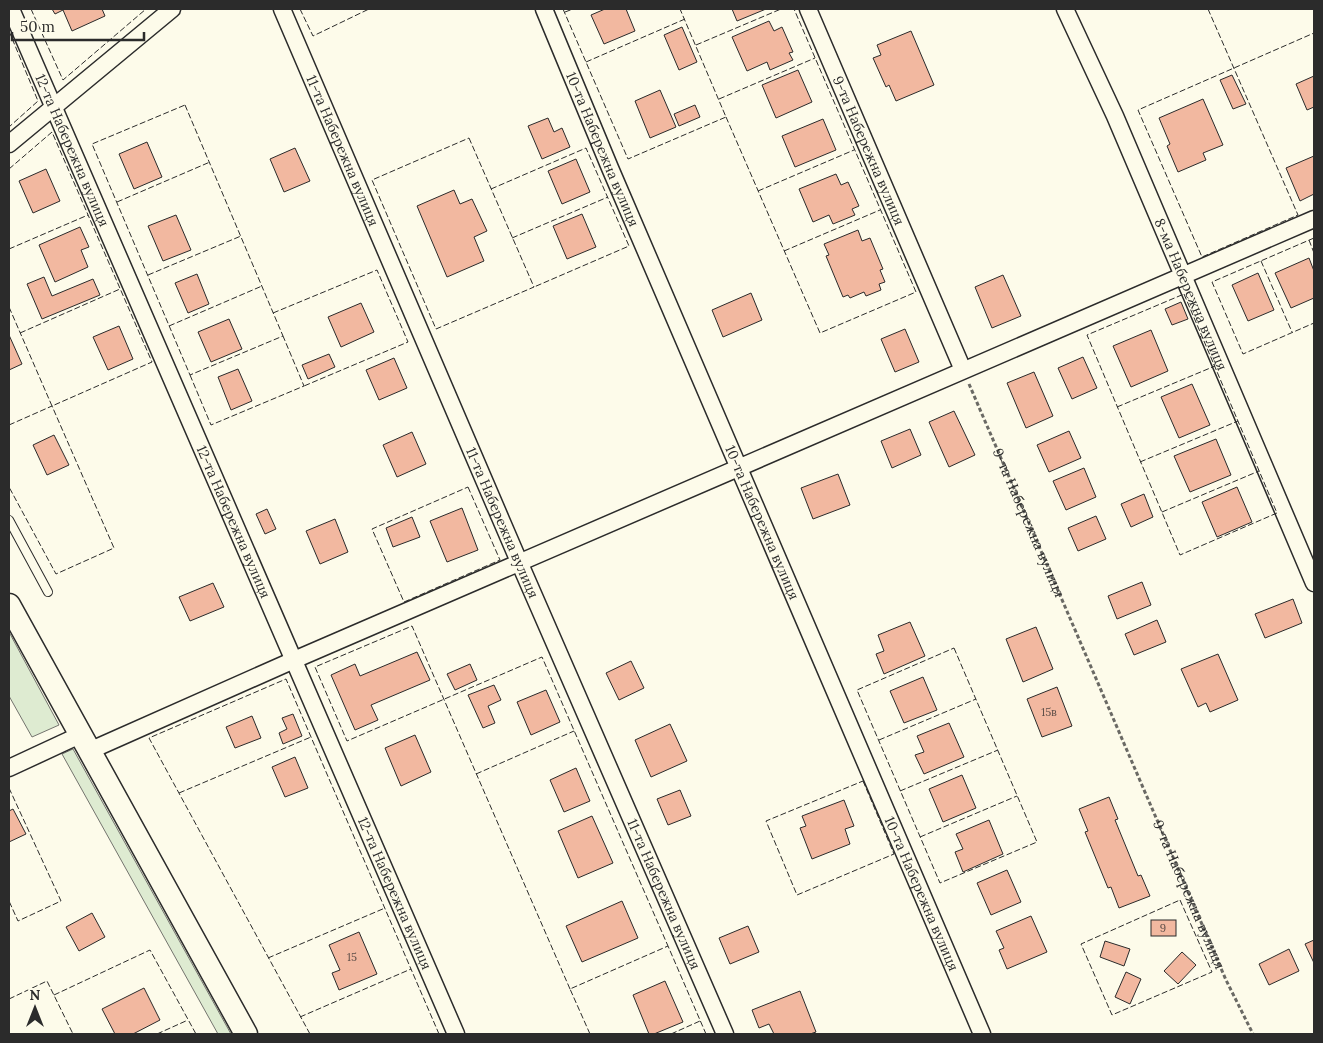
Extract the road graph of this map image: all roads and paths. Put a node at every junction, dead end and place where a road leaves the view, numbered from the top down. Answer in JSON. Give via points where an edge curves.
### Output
{"nodes":[{"id":1,"x":12,"y":9,"type":"edge"},
{"id":2,"x":172,"y":9,"type":"edge"},
{"id":3,"x":282,"y":9,"type":"edge"},
{"id":4,"x":544,"y":9,"type":"edge"},
{"id":5,"x":808,"y":9,"type":"edge"},
{"id":6,"x":1065,"y":9,"type":"edge"},
{"id":7,"x":54,"y":106,"type":"junction"},
{"id":8,"x":9,"y":144,"type":"edge"},
{"id":9,"x":1314,"y":219,"type":"edge"},
{"id":10,"x":1182,"y":275,"type":"junction"},
{"id":11,"x":963,"y":370,"type":"junction"},
{"id":12,"x":739,"y":468,"type":"junction"},
{"id":13,"x":9,"y":520,"type":"edge"},
{"id":14,"x":520,"y":564,"type":"junction"},
{"id":15,"x":1314,"y":583,"type":"edge"},
{"id":16,"x":48,"y":592,"type":"dead end"},
{"id":17,"x":9,"y":605,"type":"edge"},
{"id":18,"x":294,"y":660,"type":"junction"},
{"id":19,"x":84,"y":743,"type":"junction"},
{"id":20,"x":9,"y":768,"type":"edge"},
{"id":21,"x":246,"y":1034,"type":"edge"},
{"id":22,"x":456,"y":1034,"type":"edge"},
{"id":23,"x":725,"y":1034,"type":"edge"},
{"id":24,"x":982,"y":1034,"type":"edge"},
{"id":25,"x":1253,"y":1034,"type":"edge"}],
"edges":[{"from":1,"to":7,"type":"street","name":"12-та Набережна вулиця"},
{"from":2,"to":7,"type":"street"},
{"from":3,"to":14,"type":"street","name":"11-та Набережна вулиця"},
{"from":4,"to":12,"type":"street","name":"10-та Набережна вулиця"},
{"from":5,"to":11,"type":"street","name":"9-та Набережна вулиця"},
{"from":6,"to":10,"type":"street","name":"8-ма Набережна вулиця","via":[[1115,116]]},
{"from":7,"to":8,"type":"street"},
{"from":7,"to":18,"type":"street","name":"12-та Набережна вулиця"},
{"from":9,"to":10,"type":"street"},
{"from":10,"to":11,"type":"street"},
{"from":10,"to":15,"type":"street","name":"8-ма Набережна вулиця"},
{"from":11,"to":12,"type":"street"},
{"from":11,"to":25,"type":"path","name":"9-та Набережна вулиця","via":[[1226,980]]},
{"from":12,"to":14,"type":"street"},
{"from":12,"to":24,"type":"street","name":"10-та Набережна вулиця"},
{"from":13,"to":16,"type":"lane"},
{"from":14,"to":18,"type":"street"},
{"from":14,"to":23,"type":"street","name":"11-та Набережна вулиця"},
{"from":17,"to":19,"type":"street"},
{"from":18,"to":19,"type":"street"},
{"from":18,"to":22,"type":"street","name":"12-та Набережна вулиця"},
{"from":19,"to":20,"type":"street"},
{"from":19,"to":21,"type":"street"}]}
